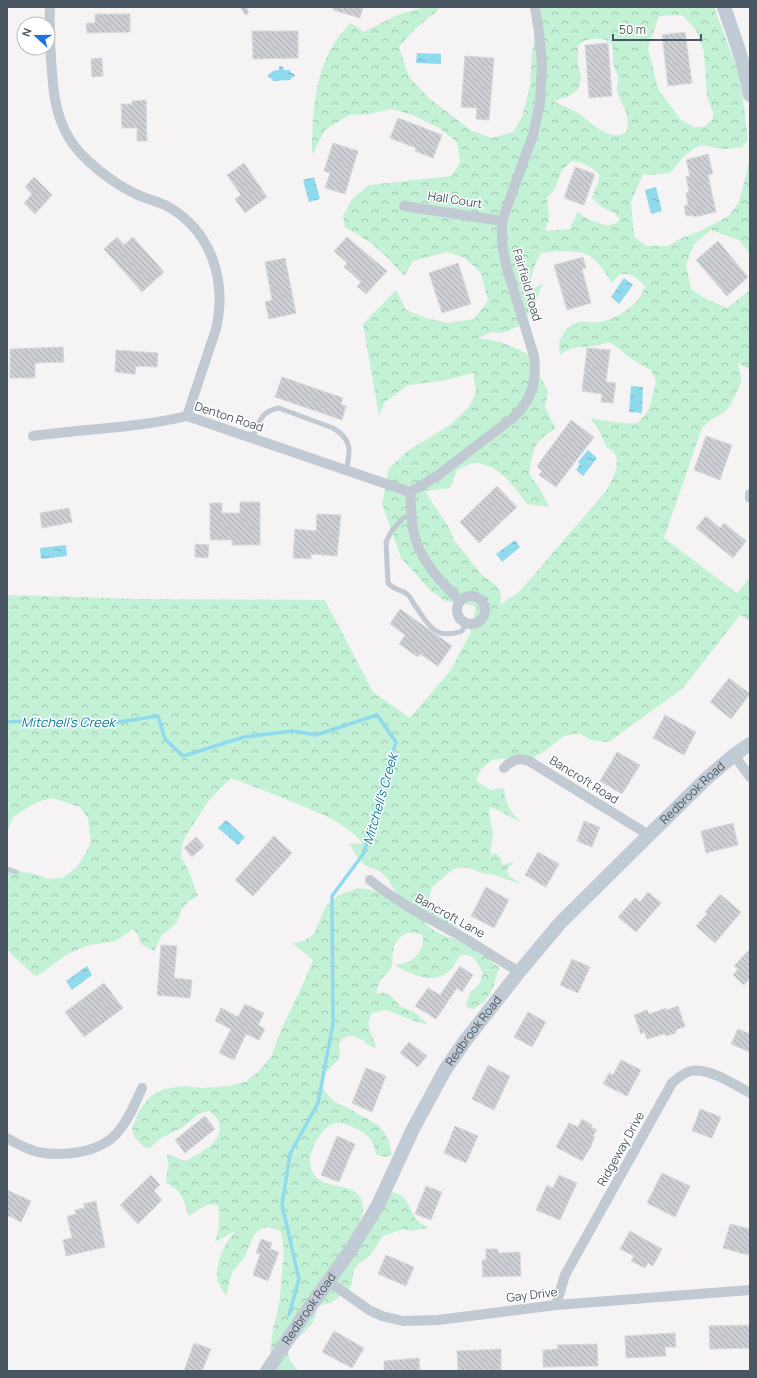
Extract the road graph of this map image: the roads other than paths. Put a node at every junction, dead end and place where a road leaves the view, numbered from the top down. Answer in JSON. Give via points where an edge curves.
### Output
{"nodes":[{"id":1,"x":50,"y":7,"type":"edge"},
{"id":2,"x":243,"y":7,"type":"edge"},
{"id":3,"x":535,"y":7,"type":"edge"},
{"id":4,"x":724,"y":7,"type":"edge"},
{"id":5,"x":246,"y":12,"type":"dead end"},
{"id":6,"x":750,"y":95,"type":"edge"},
{"id":7,"x":404,"y":206,"type":"dead end"},
{"id":8,"x":502,"y":221,"type":"junction"},
{"id":9,"x":187,"y":416,"type":"junction"},
{"id":10,"x":33,"y":436,"type":"dead end"},
{"id":11,"x":252,"y":438,"type":"junction"},
{"id":12,"x":346,"y":470,"type":"junction"},
{"id":13,"x":410,"y":492,"type":"junction"},
{"id":14,"x":750,"y":494,"type":"edge"},
{"id":15,"x":750,"y":498,"type":"edge"},
{"id":16,"x":412,"y":514,"type":"junction"},
{"id":17,"x":460,"y":601,"type":"junction"},
{"id":18,"x":466,"y":623,"type":"junction"},
{"id":19,"x":750,"y":744,"type":"edge"},
{"id":20,"x":734,"y":755,"type":"junction"},
{"id":21,"x":504,"y":768,"type":"dead end"},
{"id":22,"x":750,"y":777,"type":"edge"},
{"id":23,"x":649,"y":835,"type":"junction"},
{"id":24,"x":7,"y":869,"type":"edge"},
{"id":25,"x":16,"y":872,"type":"dead end"},
{"id":26,"x":370,"y":880,"type":"dead end"},
{"id":27,"x":519,"y":972,"type":"junction"},
{"id":28,"x":142,"y":1088,"type":"dead end"},
{"id":29,"x":750,"y":1093,"type":"edge"},
{"id":30,"x":7,"y":1138,"type":"edge"},
{"id":31,"x":328,"y":1281,"type":"junction"},
{"id":32,"x":750,"y":1290,"type":"edge"},
{"id":33,"x":556,"y":1305,"type":"junction"},
{"id":34,"x":267,"y":1371,"type":"edge"}],
"edges":[{"from":1,"to":9,"type":"street","via":[[54,96],[57,112],[70,139],[88,160],[120,186],[166,206],[184,218],[201,236],[214,261],[219,280],[220,314]]},
{"from":2,"to":5,"type":"lane"},
{"from":3,"to":8,"type":"street","name":"Fairfield Road","via":[[542,65],[540,103],[533,135]]},
{"from":4,"to":6,"type":"main road"},
{"from":7,"to":8,"type":"street","name":"Hall Court"},
{"from":8,"to":13,"type":"street","name":"Fairfield Road","via":[[506,265],[534,356],[536,371],[532,390],[522,409],[514,417],[437,476]]},
{"from":9,"to":10,"type":"street","name":"Denton Road"},
{"from":9,"to":11,"type":"street","name":"Denton Road"},
{"from":11,"to":12,"type":"street","name":"Denton Road"},
{"from":11,"to":12,"type":"lane","via":[[263,415],[279,408],[341,432],[350,452]]},
{"from":12,"to":13,"type":"street","name":"Denton Road"},
{"from":13,"to":16,"type":"street"},
{"from":14,"to":15,"type":"street"},
{"from":16,"to":17,"type":"street","via":[[413,531],[421,554],[431,570]]},
{"from":16,"to":18,"type":"lane","via":[[403,518],[386,542],[388,583],[392,588],[407,593],[431,629],[442,634],[453,634],[462,631]]},
{"from":17,"to":18,"type":"street","via":[[458,614]]},
{"from":17,"to":18,"type":"street","via":[[473,596],[484,605],[485,615],[482,619],[474,624]]},
{"from":19,"to":20,"type":"main road","name":"Redbrook Road"},
{"from":20,"to":22,"type":"street"},
{"from":20,"to":23,"type":"main road","name":"Redbrook Road"},
{"from":21,"to":23,"type":"street","name":"Bancroft Road","via":[[518,758],[529,761]]},
{"from":23,"to":27,"type":"main road","name":"Redbrook Road","via":[[561,922]]},
{"from":24,"to":25,"type":"lane"},
{"from":26,"to":27,"type":"street","name":"Bancroft Lane","via":[[404,905]]},
{"from":27,"to":31,"type":"main road","name":"Redbrook Road","via":[[445,1070],[413,1129],[378,1205]]},
{"from":28,"to":30,"type":"street","via":[[123,1126],[100,1146],[87,1151],[63,1154],[38,1152]]},
{"from":29,"to":33,"type":"street","name":"Ridgeway Drive","via":[[708,1072],[692,1070],[672,1083],[565,1275]]},
{"from":31,"to":33,"type":"street","name":"Gay Drive","via":[[369,1310],[403,1321],[438,1320]]},
{"from":31,"to":34,"type":"main road","name":"Redbrook Road"},
{"from":32,"to":33,"type":"street","name":"Gay Drive"}]}
